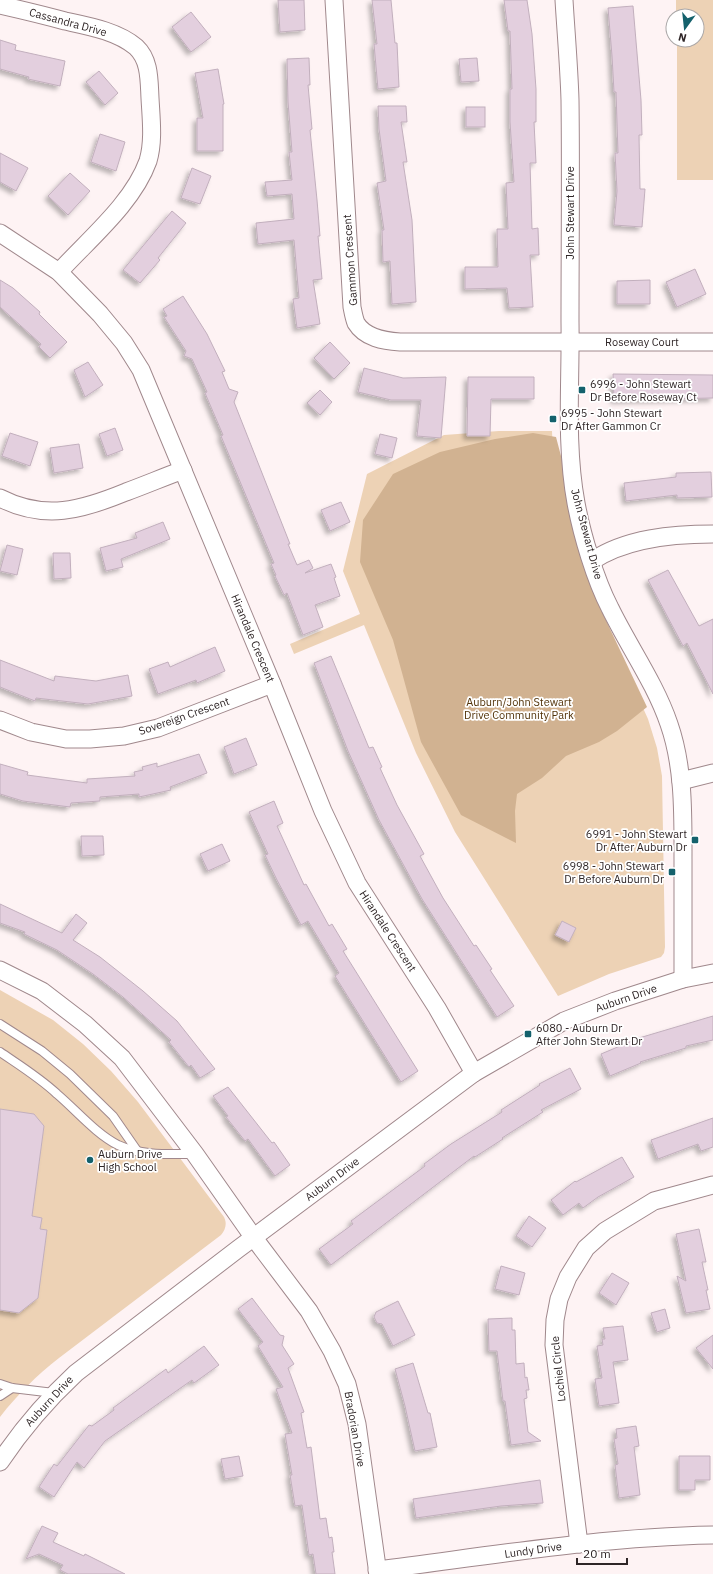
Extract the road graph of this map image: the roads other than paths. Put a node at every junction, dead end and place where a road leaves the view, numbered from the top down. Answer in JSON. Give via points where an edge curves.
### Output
{"nodes":[{"id":1,"x":334,"y":0,"type":"edge"},
{"id":2,"x":564,"y":0,"type":"edge"},
{"id":3,"x":0,"y":5,"type":"edge"},
{"id":4,"x":0,"y":232,"type":"edge"},
{"id":5,"x":60,"y":272,"type":"junction"},
{"id":6,"x":570,"y":342,"type":"junction"},
{"id":7,"x":713,"y":342,"type":"edge"},
{"id":8,"x":183,"y":470,"type":"junction"},
{"id":9,"x":0,"y":498,"type":"edge"},
{"id":10,"x":713,"y":534,"type":"edge"},
{"id":11,"x":592,"y":561,"type":"junction"},
{"id":12,"x":272,"y":684,"type":"junction"},
{"id":13,"x":0,"y":720,"type":"edge"},
{"id":14,"x":713,"y":773,"type":"edge"},
{"id":15,"x":681,"y":781,"type":"junction"},
{"id":16,"x":0,"y":970,"type":"edge"},
{"id":17,"x":713,"y":973,"type":"edge"},
{"id":18,"x":683,"y":980,"type":"junction"},
{"id":19,"x":0,"y":1024,"type":"edge"},
{"id":20,"x":0,"y":1052,"type":"edge"},
{"id":21,"x":474,"y":1073,"type":"junction"},
{"id":22,"x":138,"y":1152,"type":"junction"},
{"id":23,"x":195,"y":1154,"type":"junction"},
{"id":24,"x":713,"y":1185,"type":"edge"},
{"id":25,"x":254,"y":1238,"type":"junction"},
{"id":26,"x":0,"y":1384,"type":"edge"},
{"id":27,"x":12,"y":1388,"type":"junction"},
{"id":28,"x":54,"y":1393,"type":"junction"},
{"id":29,"x":0,"y":1396,"type":"edge"},
{"id":30,"x":0,"y":1462,"type":"edge"},
{"id":31,"x":713,"y":1535,"type":"edge"},
{"id":32,"x":579,"y":1544,"type":"junction"},
{"id":33,"x":377,"y":1572,"type":"edge"}],
"edges":[{"from":1,"to":6,"type":"street","name":"Gammon Crescent","via":[[352,307],[357,324],[371,336],[383,341]]},
{"from":2,"to":6,"type":"street","name":"John Stewart Drive","via":[[570,99]]},
{"from":3,"to":5,"type":"street","name":"Cassandra Drive","via":[[98,29],[120,37],[136,47],[145,59],[149,74],[152,136],[148,160],[138,182],[115,213]]},
{"from":4,"to":5,"type":"street","name":"Hirandale Crescent"},
{"from":5,"to":8,"type":"street","name":"Hirandale Crescent","via":[[100,314],[142,370]]},
{"from":6,"to":7,"type":"street","name":"Roseway Court"},
{"from":6,"to":11,"type":"street","name":"John Stewart Drive","via":[[571,465],[576,504]]},
{"from":8,"to":9,"type":"street","via":[[95,504],[70,510],[30,510]]},
{"from":8,"to":12,"type":"street","name":"Hirandale Crescent"},
{"from":10,"to":11,"type":"street","via":[[656,538],[605,552]]},
{"from":11,"to":15,"type":"street","name":"John Stewart Drive","via":[[609,607],[663,708],[677,749]]},
{"from":12,"to":13,"type":"street","name":"Sovereign Crescent","via":[[158,728],[124,736],[66,739],[31,732]]},
{"from":12,"to":21,"type":"street","name":"Hirandale Crescent","via":[[323,811],[357,883],[437,1008]]},
{"from":14,"to":15,"type":"street"},
{"from":15,"to":18,"type":"street","name":"John Stewart Drive"},
{"from":16,"to":23,"type":"street","via":[[42,991],[104,1040],[122,1058]]},
{"from":17,"to":18,"type":"street","name":"Auburn Drive"},
{"from":18,"to":21,"type":"street","name":"Auburn Drive","via":[[615,1001],[564,1021]]},
{"from":19,"to":22,"type":"lane","via":[[42,1050],[70,1074],[113,1116]]},
{"from":20,"to":22,"type":"lane","via":[[56,1092],[100,1132],[118,1145]]},
{"from":21,"to":25,"type":"street","name":"Auburn Drive"},
{"from":22,"to":23,"type":"lane"},
{"from":23,"to":25,"type":"street"},
{"from":24,"to":32,"type":"street","name":"Lochiel Circle","via":[[654,1201],[605,1230],[586,1248],[568,1277],[559,1299],[554,1320],[554,1345]]},
{"from":25,"to":28,"type":"street","name":"Auburn Drive","via":[[76,1373]]},
{"from":25,"to":33,"type":"street","name":"Bradorian Drive","via":[[309,1311],[347,1384],[357,1424]]},
{"from":26,"to":27,"type":"lane"},
{"from":27,"to":28,"type":"lane"},
{"from":27,"to":29,"type":"lane"},
{"from":28,"to":30,"type":"street","name":"Auburn Drive","via":[[17,1437]]},
{"from":31,"to":32,"type":"street","name":"Lundy Drive"},
{"from":32,"to":33,"type":"street","name":"Lundy Drive"}]}
